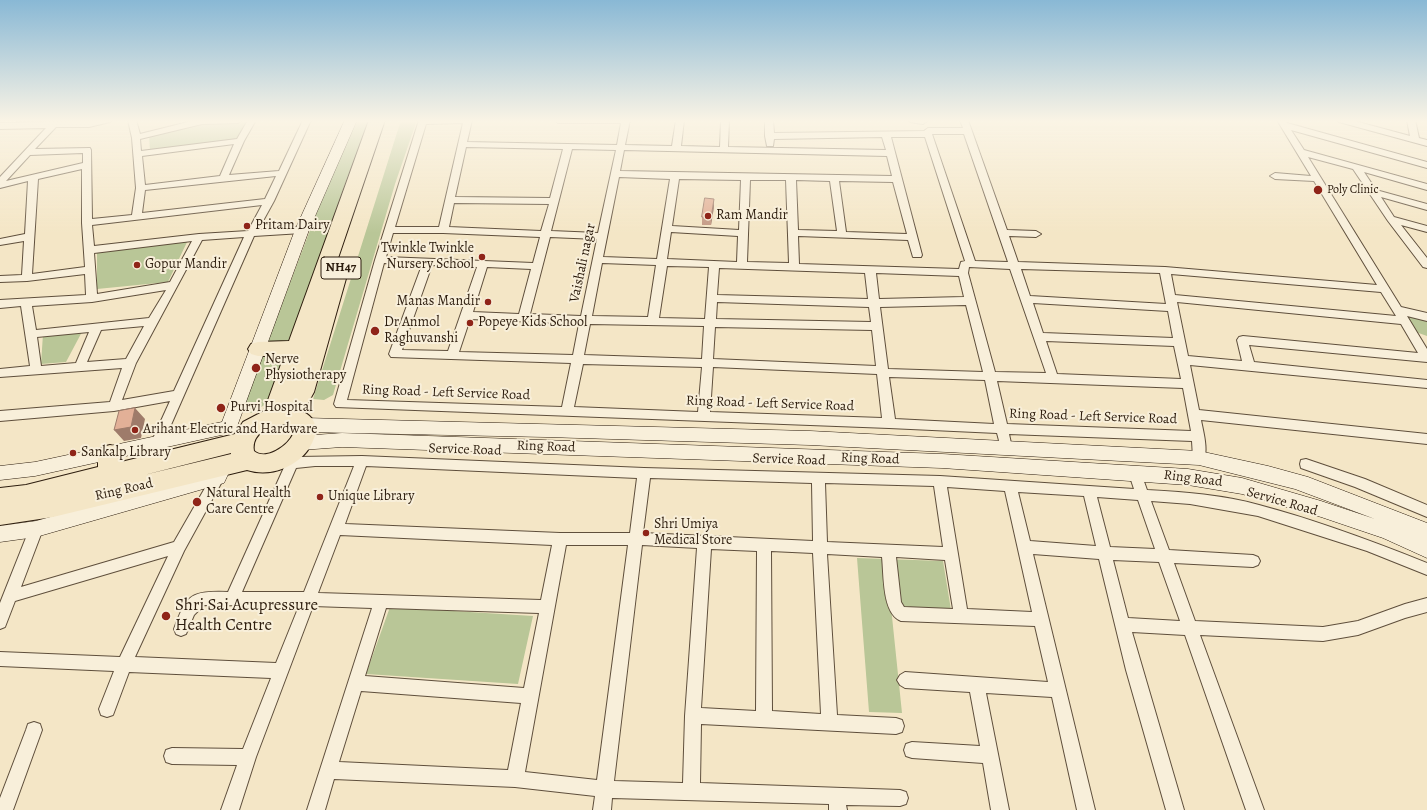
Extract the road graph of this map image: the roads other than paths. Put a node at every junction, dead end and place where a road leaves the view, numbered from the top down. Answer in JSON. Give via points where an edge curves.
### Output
{"nodes":[{"id":1,"x":23,"y":158,"type":"edge"},
{"id":2,"x":87,"y":158,"type":"edge"},
{"id":3,"x":138,"y":158,"type":"edge"},
{"id":4,"x":232,"y":158,"type":"edge"},
{"id":5,"x":289,"y":158,"type":"edge"},
{"id":6,"x":334,"y":158,"type":"edge"},
{"id":7,"x":364,"y":158,"type":"edge"},
{"id":8,"x":377,"y":158,"type":"edge"},
{"id":9,"x":411,"y":158,"type":"edge"},
{"id":10,"x":459,"y":158,"type":"edge"},
{"id":11,"x":565,"y":158,"type":"edge"},
{"id":12,"x":619,"y":158,"type":"edge"},
{"id":13,"x":892,"y":158,"type":"edge"},
{"id":14,"x":936,"y":158,"type":"edge"},
{"id":15,"x":977,"y":158,"type":"edge"},
{"id":16,"x":1305,"y":158,"type":"edge"},
{"id":17,"x":1322,"y":158,"type":"edge"},
{"id":18,"x":1403,"y":158,"type":"edge"},
{"id":19,"x":87,"y":165,"type":"junction"},
{"id":20,"x":1427,"y":165,"type":"edge"},
{"id":21,"x":1356,"y":167,"type":"junction"},
{"id":22,"x":282,"y":173,"type":"junction"},
{"id":23,"x":616,"y":174,"type":"junction"},
{"id":24,"x":675,"y":176,"type":"junction"},
{"id":25,"x":1275,"y":176,"type":"dead end"},
{"id":26,"x":746,"y":177,"type":"junction"},
{"id":27,"x":33,"y":178,"type":"junction"},
{"id":28,"x":223,"y":178,"type":"junction"},
{"id":29,"x":791,"y":178,"type":"junction"},
{"id":30,"x":834,"y":178,"type":"junction"},
{"id":31,"x":897,"y":179,"type":"junction"},
{"id":32,"x":1318,"y":179,"type":"junction"},
{"id":33,"x":0,"y":183,"type":"edge"},
{"id":34,"x":1427,"y":186,"type":"edge"},
{"id":35,"x":142,"y":188,"type":"junction"},
{"id":36,"x":1373,"y":192,"type":"junction"},
{"id":37,"x":450,"y":200,"type":"junction"},
{"id":38,"x":269,"y":201,"type":"junction"},
{"id":39,"x":554,"y":201,"type":"junction"},
{"id":40,"x":1427,"y":207,"type":"edge"},
{"id":41,"x":137,"y":216,"type":"junction"},
{"id":42,"x":1391,"y":218,"type":"junction"},
{"id":43,"x":88,"y":223,"type":"junction"},
{"id":44,"x":667,"y":229,"type":"junction"},
{"id":45,"x":1427,"y":229,"type":"edge"},
{"id":46,"x":302,"y":230,"type":"junction"},
{"id":47,"x":389,"y":230,"type":"junction"},
{"id":48,"x":443,"y":230,"type":"junction"},
{"id":49,"x":251,"y":233,"type":"junction"},
{"id":50,"x":743,"y":233,"type":"junction"},
{"id":51,"x":792,"y":233,"type":"junction"},
{"id":52,"x":1004,"y":233,"type":"junction"},
{"id":53,"x":545,"y":234,"type":"junction"},
{"id":54,"x":1036,"y":234,"type":"dead end"},
{"id":55,"x":842,"y":235,"type":"junction"},
{"id":56,"x":603,"y":236,"type":"junction"},
{"id":57,"x":28,"y":237,"type":"junction"},
{"id":58,"x":199,"y":237,"type":"junction"},
{"id":59,"x":912,"y":237,"type":"junction"},
{"id":60,"x":0,"y":242,"type":"edge"},
{"id":61,"x":89,"y":250,"type":"junction"},
{"id":62,"x":1416,"y":250,"type":"junction"},
{"id":63,"x":1427,"y":253,"type":"edge"},
{"id":64,"x":917,"y":255,"type":"dead end"},
{"id":65,"x":380,"y":260,"type":"junction"},
{"id":66,"x":599,"y":260,"type":"junction"},
{"id":67,"x":428,"y":262,"type":"junction"},
{"id":68,"x":662,"y":262,"type":"junction"},
{"id":69,"x":971,"y":263,"type":"junction"},
{"id":70,"x":714,"y":264,"type":"junction"},
{"id":71,"x":483,"y":265,"type":"junction"},
{"id":72,"x":742,"y":265,"type":"junction"},
{"id":73,"x":1015,"y":265,"type":"junction"},
{"id":74,"x":1427,"y":265,"type":"edge"},
{"id":75,"x":537,"y":266,"type":"junction"},
{"id":76,"x":794,"y":267,"type":"junction"},
{"id":77,"x":870,"y":269,"type":"junction"},
{"id":78,"x":90,"y":270,"type":"junction"},
{"id":79,"x":1165,"y":270,"type":"junction"},
{"id":80,"x":963,"y":273,"type":"junction"},
{"id":81,"x":27,"y":278,"type":"junction"},
{"id":82,"x":0,"y":279,"type":"edge"},
{"id":83,"x":174,"y":285,"type":"junction"},
{"id":84,"x":1385,"y":290,"type":"junction"},
{"id":85,"x":92,"y":298,"type":"junction"},
{"id":86,"x":712,"y":298,"type":"junction"},
{"id":87,"x":1025,"y":299,"type":"junction"},
{"id":88,"x":969,"y":301,"type":"junction"},
{"id":89,"x":26,"y":302,"type":"junction"},
{"id":90,"x":874,"y":303,"type":"junction"},
{"id":91,"x":1171,"y":303,"type":"junction"},
{"id":92,"x":0,"y":304,"type":"edge"},
{"id":93,"x":1398,"y":310,"type":"junction"},
{"id":94,"x":465,"y":315,"type":"junction"},
{"id":95,"x":524,"y":317,"type":"junction"},
{"id":96,"x":1427,"y":317,"type":"edge"},
{"id":97,"x":584,"y":320,"type":"junction"},
{"id":98,"x":152,"y":321,"type":"junction"},
{"id":99,"x":653,"y":321,"type":"junction"},
{"id":100,"x":1405,"y":322,"type":"junction"},
{"id":101,"x":710,"y":323,"type":"junction"},
{"id":102,"x":877,"y":326,"type":"junction"},
{"id":103,"x":96,"y":327,"type":"junction"},
{"id":104,"x":31,"y":334,"type":"junction"},
{"id":105,"x":1412,"y":334,"type":"junction"},
{"id":106,"x":1039,"y":337,"type":"junction"},
{"id":107,"x":1427,"y":339,"type":"edge"},
{"id":108,"x":1179,"y":342,"type":"junction"},
{"id":109,"x":298,"y":348,"type":"junction"},
{"id":110,"x":258,"y":349,"type":"junction"},
{"id":111,"x":452,"y":356,"type":"junction"},
{"id":112,"x":1427,"y":358,"type":"edge"},
{"id":113,"x":578,"y":359,"type":"junction"},
{"id":114,"x":1183,"y":360,"type":"junction"},
{"id":115,"x":707,"y":363,"type":"junction"},
{"id":116,"x":130,"y":364,"type":"junction"},
{"id":117,"x":80,"y":366,"type":"junction"},
{"id":118,"x":1249,"y":366,"type":"junction"},
{"id":119,"x":36,"y":369,"type":"junction"},
{"id":120,"x":886,"y":372,"type":"junction"},
{"id":121,"x":0,"y":373,"type":"edge"},
{"id":122,"x":990,"y":376,"type":"junction"},
{"id":123,"x":1053,"y":378,"type":"junction"},
{"id":124,"x":1188,"y":384,"type":"junction"},
{"id":125,"x":1427,"y":384,"type":"edge"},
{"id":126,"x":179,"y":395,"type":"junction"},
{"id":127,"x":114,"y":406,"type":"junction"},
{"id":128,"x":567,"y":412,"type":"junction"},
{"id":129,"x":1193,"y":414,"type":"junction"},
{"id":130,"x":0,"y":416,"type":"edge"},
{"id":131,"x":704,"y":417,"type":"junction"},
{"id":132,"x":889,"y":423,"type":"junction"},
{"id":133,"x":1003,"y":429,"type":"junction"},
{"id":134,"x":292,"y":436,"type":"junction"},
{"id":135,"x":1198,"y":436,"type":"junction"},
{"id":136,"x":1427,"y":439,"type":"edge"},
{"id":137,"x":157,"y":443,"type":"junction"},
{"id":138,"x":1006,"y":448,"type":"junction"},
{"id":139,"x":245,"y":450,"type":"junction"},
{"id":140,"x":1199,"y":458,"type":"junction"},
{"id":141,"x":362,"y":461,"type":"junction"},
{"id":142,"x":110,"y":464,"type":"junction"},
{"id":143,"x":1306,"y":464,"type":"dead end"},
{"id":144,"x":220,"y":472,"type":"junction"},
{"id":145,"x":644,"y":472,"type":"junction"},
{"id":146,"x":0,"y":473,"type":"edge"},
{"id":147,"x":1135,"y":474,"type":"junction"},
{"id":148,"x":818,"y":477,"type":"junction"},
{"id":149,"x":940,"y":481,"type":"junction"},
{"id":150,"x":1010,"y":486,"type":"junction"},
{"id":151,"x":1089,"y":491,"type":"junction"},
{"id":152,"x":1143,"y":495,"type":"junction"},
{"id":153,"x":0,"y":498,"type":"edge"},
{"id":154,"x":1427,"y":511,"type":"edge"},
{"id":155,"x":0,"y":516,"type":"edge"},
{"id":156,"x":36,"y":529,"type":"junction"},
{"id":157,"x":336,"y":529,"type":"junction"},
{"id":158,"x":1427,"y":532,"type":"edge"},
{"id":159,"x":0,"y":534,"type":"edge"},
{"id":160,"x":560,"y":539,"type":"junction"},
{"id":161,"x":636,"y":539,"type":"junction"},
{"id":162,"x":704,"y":543,"type":"junction"},
{"id":163,"x":764,"y":545,"type":"junction"},
{"id":164,"x":178,"y":547,"type":"junction"},
{"id":165,"x":1025,"y":547,"type":"junction"},
{"id":166,"x":820,"y":548,"type":"junction"},
{"id":167,"x":1427,"y":549,"type":"edge"},
{"id":168,"x":888,"y":551,"type":"junction"},
{"id":169,"x":1106,"y":553,"type":"junction"},
{"id":170,"x":952,"y":554,"type":"junction"},
{"id":171,"x":1164,"y":556,"type":"junction"},
{"id":172,"x":1253,"y":561,"type":"dead end"},
{"id":173,"x":1427,"y":569,"type":"edge"},
{"id":174,"x":232,"y":598,"type":"junction"},
{"id":175,"x":309,"y":599,"type":"junction"},
{"id":176,"x":381,"y":601,"type":"junction"},
{"id":177,"x":6,"y":604,"type":"edge"},
{"id":178,"x":1427,"y":604,"type":"edge"},
{"id":179,"x":547,"y":607,"type":"junction"},
{"id":180,"x":961,"y":616,"type":"junction"},
{"id":181,"x":1041,"y":619,"type":"junction"},
{"id":182,"x":0,"y":622,"type":"edge"},
{"id":183,"x":1123,"y":625,"type":"junction"},
{"id":184,"x":1190,"y":627,"type":"junction"},
{"id":185,"x":181,"y":628,"type":"dead end"},
{"id":186,"x":0,"y":659,"type":"edge"},
{"id":187,"x":124,"y":666,"type":"junction"},
{"id":188,"x":281,"y":671,"type":"junction"},
{"id":189,"x":905,"y":680,"type":"dead end"},
{"id":190,"x":356,"y":684,"type":"junction"},
{"id":191,"x":977,"y":685,"type":"junction"},
{"id":192,"x":1058,"y":690,"type":"junction"},
{"id":193,"x":530,"y":696,"type":"junction"},
{"id":194,"x":107,"y":709,"type":"dead end"},
{"id":195,"x":693,"y":716,"type":"junction"},
{"id":196,"x":764,"y":719,"type":"junction"},
{"id":197,"x":829,"y":722,"type":"junction"},
{"id":198,"x":896,"y":726,"type":"dead end"},
{"id":199,"x":34,"y":730,"type":"dead end"},
{"id":200,"x":912,"y":750,"type":"dead end"},
{"id":201,"x":990,"y":754,"type":"junction"},
{"id":202,"x":172,"y":756,"type":"dead end"},
{"id":203,"x":248,"y":757,"type":"junction"},
{"id":204,"x":329,"y":770,"type":"junction"},
{"id":205,"x":515,"y":779,"type":"junction"},
{"id":206,"x":605,"y":789,"type":"junction"},
{"id":207,"x":691,"y":791,"type":"junction"},
{"id":208,"x":900,"y":798,"type":"dead end"},
{"id":209,"x":838,"y":803,"type":"edge"},
{"id":210,"x":4,"y":810,"type":"edge"},
{"id":211,"x":230,"y":810,"type":"edge"},
{"id":212,"x":316,"y":810,"type":"edge"},
{"id":213,"x":602,"y":810,"type":"edge"},
{"id":214,"x":1000,"y":810,"type":"edge"},
{"id":215,"x":1086,"y":810,"type":"edge"},
{"id":216,"x":1175,"y":810,"type":"edge"},
{"id":217,"x":1255,"y":810,"type":"edge"}],
"edges":[{"from":1,"to":33,"type":"street"},
{"from":2,"to":19,"type":"street"},
{"from":3,"to":35,"type":"street"},
{"from":4,"to":28,"type":"street"},
{"from":5,"to":22,"type":"street"},
{"from":6,"to":46,"type":"main road"},
{"from":7,"to":109,"type":"highway"},
{"from":8,"to":134,"type":"highway","number":"NH47","via":[[336,280]]},
{"from":9,"to":47,"type":"street"},
{"from":10,"to":37,"type":"street"},
{"from":11,"to":39,"type":"street"},
{"from":12,"to":23,"type":"street","name":"Vaishali nagar"},
{"from":13,"to":31,"type":"street"},
{"from":14,"to":69,"type":"street"},
{"from":15,"to":52,"type":"street"},
{"from":16,"to":32,"type":"street"},
{"from":17,"to":21,"type":"street"},
{"from":18,"to":20,"type":"street"},
{"from":19,"to":27,"type":"street"},
{"from":19,"to":43,"type":"street"},
{"from":21,"to":34,"type":"street"},
{"from":21,"to":36,"type":"street"},
{"from":22,"to":28,"type":"street"},
{"from":22,"to":38,"type":"street"},
{"from":23,"to":24,"type":"street"},
{"from":23,"to":56,"type":"street","name":"Vaishali nagar"},
{"from":24,"to":26,"type":"street"},
{"from":24,"to":44,"type":"street"},
{"from":25,"to":32,"type":"street"},
{"from":26,"to":29,"type":"street"},
{"from":26,"to":50,"type":"street"},
{"from":27,"to":33,"type":"street"},
{"from":27,"to":57,"type":"street"},
{"from":28,"to":35,"type":"street"},
{"from":29,"to":30,"type":"street"},
{"from":29,"to":51,"type":"street"},
{"from":30,"to":31,"type":"street"},
{"from":30,"to":55,"type":"street"},
{"from":31,"to":59,"type":"street"},
{"from":32,"to":84,"type":"street"},
{"from":35,"to":41,"type":"street"},
{"from":36,"to":40,"type":"street"},
{"from":36,"to":42,"type":"street"},
{"from":37,"to":39,"type":"street"},
{"from":37,"to":48,"type":"street"},
{"from":38,"to":41,"type":"street"},
{"from":38,"to":49,"type":"street"},
{"from":39,"to":53,"type":"street"},
{"from":41,"to":43,"type":"street"},
{"from":42,"to":45,"type":"street"},
{"from":42,"to":62,"type":"street"},
{"from":43,"to":61,"type":"street"},
{"from":44,"to":50,"type":"street"},
{"from":44,"to":68,"type":"street"},
{"from":46,"to":49,"type":"street"},
{"from":46,"to":110,"type":"main road"},
{"from":47,"to":48,"type":"street"},
{"from":47,"to":65,"type":"street"},
{"from":48,"to":53,"type":"street"},
{"from":49,"to":58,"type":"street"},
{"from":49,"to":126,"type":"street"},
{"from":50,"to":72,"type":"street"},
{"from":51,"to":55,"type":"street"},
{"from":51,"to":76,"type":"street"},
{"from":52,"to":54,"type":"street"},
{"from":52,"to":73,"type":"street"},
{"from":53,"to":56,"type":"street"},
{"from":53,"to":75,"type":"street"},
{"from":55,"to":59,"type":"street"},
{"from":56,"to":66,"type":"street","name":"Vaishali nagar"},
{"from":57,"to":60,"type":"street"},
{"from":57,"to":81,"type":"street"},
{"from":58,"to":61,"type":"street"},
{"from":58,"to":83,"type":"street"},
{"from":59,"to":64,"type":"street"},
{"from":61,"to":78,"type":"street"},
{"from":62,"to":63,"type":"street"},
{"from":62,"to":74,"type":"street"},
{"from":65,"to":67,"type":"street"},
{"from":65,"to":128,"type":"street","name":"Ring Road - Left Service Road","via":[[340,404]]},
{"from":66,"to":68,"type":"street"},
{"from":66,"to":97,"type":"street","name":"Vaishali nagar"},
{"from":67,"to":71,"type":"street"},
{"from":67,"to":111,"type":"street","via":[[395,354]]},
{"from":68,"to":70,"type":"street"},
{"from":68,"to":99,"type":"street"},
{"from":69,"to":73,"type":"street"},
{"from":69,"to":80,"type":"street","via":[[965,264]]},
{"from":70,"to":72,"type":"street"},
{"from":70,"to":86,"type":"street"},
{"from":71,"to":75,"type":"street"},
{"from":71,"to":94,"type":"street"},
{"from":72,"to":76,"type":"street"},
{"from":73,"to":79,"type":"street"},
{"from":73,"to":87,"type":"street"},
{"from":75,"to":95,"type":"street"},
{"from":76,"to":77,"type":"street"},
{"from":77,"to":80,"type":"street"},
{"from":77,"to":90,"type":"street"},
{"from":78,"to":81,"type":"street"},
{"from":78,"to":85,"type":"street"},
{"from":79,"to":84,"type":"street"},
{"from":79,"to":91,"type":"street"},
{"from":80,"to":88,"type":"street"},
{"from":81,"to":82,"type":"street"},
{"from":83,"to":85,"type":"street"},
{"from":83,"to":98,"type":"street"},
{"from":84,"to":93,"type":"street"},
{"from":85,"to":89,"type":"street"},
{"from":86,"to":90,"type":"street"},
{"from":86,"to":101,"type":"street"},
{"from":87,"to":91,"type":"street"},
{"from":87,"to":106,"type":"street"},
{"from":88,"to":90,"type":"street"},
{"from":88,"to":122,"type":"street"},
{"from":89,"to":92,"type":"street"},
{"from":89,"to":104,"type":"street"},
{"from":90,"to":102,"type":"street"},
{"from":91,"to":100,"type":"street"},
{"from":91,"to":108,"type":"street"},
{"from":93,"to":96,"type":"street"},
{"from":93,"to":100,"type":"street"},
{"from":94,"to":95,"type":"street"},
{"from":94,"to":111,"type":"street"},
{"from":95,"to":97,"type":"street"},
{"from":97,"to":99,"type":"street"},
{"from":97,"to":113,"type":"street","name":"Vaishali nagar"},
{"from":98,"to":103,"type":"street"},
{"from":98,"to":116,"type":"street"},
{"from":99,"to":101,"type":"street"},
{"from":100,"to":105,"type":"street"},
{"from":101,"to":102,"type":"street"},
{"from":101,"to":115,"type":"street"},
{"from":102,"to":120,"type":"street"},
{"from":103,"to":104,"type":"street"},
{"from":103,"to":117,"type":"street"},
{"from":104,"to":119,"type":"street"},
{"from":105,"to":107,"type":"street"},
{"from":105,"to":112,"type":"street"},
{"from":106,"to":108,"type":"street"},
{"from":106,"to":123,"type":"street"},
{"from":108,"to":114,"type":"street"},
{"from":109,"to":110,"type":"highway"},
{"from":109,"to":134,"type":"highway"},
{"from":110,"to":137,"type":"main road","via":[[228,427]]},
{"from":111,"to":113,"type":"street"},
{"from":112,"to":118,"type":"street","via":[[1243,340]]},
{"from":113,"to":115,"type":"street"},
{"from":113,"to":128,"type":"street","name":"Vaishali nagar"},
{"from":114,"to":118,"type":"street"},
{"from":114,"to":124,"type":"street"},
{"from":115,"to":120,"type":"street"},
{"from":115,"to":131,"type":"street"},
{"from":116,"to":117,"type":"street"},
{"from":116,"to":127,"type":"street"},
{"from":117,"to":119,"type":"street"},
{"from":118,"to":125,"type":"street"},
{"from":119,"to":121,"type":"street"},
{"from":120,"to":122,"type":"street"},
{"from":120,"to":132,"type":"street"},
{"from":122,"to":123,"type":"street"},
{"from":122,"to":133,"type":"street"},
{"from":123,"to":124,"type":"street"},
{"from":124,"to":129,"type":"street"},
{"from":126,"to":127,"type":"street"},
{"from":126,"to":137,"type":"street"},
{"from":127,"to":130,"type":"street"},
{"from":128,"to":131,"type":"street","name":"Ring Road - Left Service Road"},
{"from":129,"to":135,"type":"street"},
{"from":129,"to":136,"type":"street"},
{"from":131,"to":132,"type":"street","name":"Ring Road - Left Service Road"},
{"from":132,"to":133,"type":"street","name":"Ring Road - Left Service Road"},
{"from":133,"to":135,"type":"street","name":"Ring Road - Left Service Road"},
{"from":133,"to":138,"type":"street"},
{"from":134,"to":138,"type":"main road","name":"Ring Road","via":[[546,430],[802,438]]},
{"from":134,"to":139,"type":"highway","via":[[262,421],[252,428]]},
{"from":134,"to":139,"type":"highway","via":[[283,458],[268,463],[253,462]]},
{"from":134,"to":141,"type":"street","name":"Service Road","via":[[315,461]]},
{"from":134,"to":147,"type":"main road","name":"Ring Road","via":[[342,440],[919,460]]},
{"from":134,"to":174,"type":"street"},
{"from":135,"to":140,"type":"street"},
{"from":137,"to":142,"type":"main road"},
{"from":138,"to":140,"type":"main road","name":"Ring Road"},
{"from":139,"to":142,"type":"highway","name":"Ring Road"},
{"from":139,"to":144,"type":"highway","name":"Ring Road"},
{"from":140,"to":158,"type":"main road","name":"Ring Road","via":[[1308,485]]},
{"from":141,"to":145,"type":"street","name":"Service Road"},
{"from":141,"to":157,"type":"street"},
{"from":142,"to":146,"type":"main road"},
{"from":142,"to":153,"type":"highway","name":"Ring Road","via":[[26,495]]},
{"from":143,"to":154,"type":"street"},
{"from":144,"to":155,"type":"highway","name":"Ring Road"},
{"from":144,"to":156,"type":"main road"},
{"from":144,"to":164,"type":"street"},
{"from":145,"to":148,"type":"street","name":"Service Road"},
{"from":145,"to":161,"type":"street"},
{"from":147,"to":152,"type":"street"},
{"from":147,"to":167,"type":"main road","name":"Ring Road","via":[[1188,477],[1242,486],[1389,532]]},
{"from":148,"to":149,"type":"street","name":"Service Road"},
{"from":148,"to":166,"type":"street"},
{"from":149,"to":150,"type":"street","name":"Service Road"},
{"from":149,"to":170,"type":"street"},
{"from":150,"to":151,"type":"street","name":"Service Road"},
{"from":150,"to":165,"type":"street"},
{"from":151,"to":152,"type":"street","name":"Service Road"},
{"from":151,"to":169,"type":"street"},
{"from":152,"to":171,"type":"street"},
{"from":152,"to":173,"type":"street","name":"Service Road","via":[[1190,498],[1258,510],[1370,546]]},
{"from":156,"to":159,"type":"main road"},
{"from":156,"to":177,"type":"street"},
{"from":157,"to":160,"type":"street"},
{"from":157,"to":175,"type":"street"},
{"from":160,"to":161,"type":"street"},
{"from":160,"to":179,"type":"street"},
{"from":161,"to":162,"type":"street"},
{"from":161,"to":206,"type":"street"},
{"from":162,"to":163,"type":"street"},
{"from":162,"to":195,"type":"street"},
{"from":163,"to":166,"type":"street"},
{"from":163,"to":196,"type":"street"},
{"from":164,"to":177,"type":"street"},
{"from":164,"to":187,"type":"street"},
{"from":165,"to":169,"type":"street"},
{"from":165,"to":181,"type":"street"},
{"from":166,"to":168,"type":"street"},
{"from":166,"to":197,"type":"street"},
{"from":168,"to":170,"type":"street"},
{"from":168,"to":180,"type":"street","via":[[896,610],[901,614]]},
{"from":169,"to":171,"type":"street"},
{"from":169,"to":183,"type":"street"},
{"from":170,"to":180,"type":"street"},
{"from":171,"to":172,"type":"street"},
{"from":171,"to":184,"type":"street"},
{"from":174,"to":175,"type":"street"},
{"from":174,"to":185,"type":"street","via":[[204,598],[194,602]]},
{"from":175,"to":176,"type":"street"},
{"from":175,"to":188,"type":"street"},
{"from":176,"to":179,"type":"street"},
{"from":176,"to":190,"type":"street"},
{"from":177,"to":182,"type":"street"},
{"from":178,"to":184,"type":"street","via":[[1358,628],[1323,634]]},
{"from":179,"to":193,"type":"street"},
{"from":180,"to":181,"type":"street"},
{"from":181,"to":192,"type":"street"},
{"from":183,"to":184,"type":"street"},
{"from":183,"to":216,"type":"street"},
{"from":184,"to":217,"type":"street"},
{"from":186,"to":187,"type":"street"},
{"from":187,"to":188,"type":"street"},
{"from":187,"to":194,"type":"street"},
{"from":188,"to":203,"type":"street"},
{"from":189,"to":191,"type":"street"},
{"from":190,"to":193,"type":"street"},
{"from":190,"to":204,"type":"street"},
{"from":191,"to":192,"type":"street"},
{"from":191,"to":201,"type":"street"},
{"from":192,"to":215,"type":"street"},
{"from":193,"to":205,"type":"street"},
{"from":195,"to":196,"type":"street"},
{"from":195,"to":207,"type":"street"},
{"from":196,"to":197,"type":"street"},
{"from":197,"to":198,"type":"street"},
{"from":199,"to":210,"type":"street"},
{"from":200,"to":201,"type":"street"},
{"from":201,"to":214,"type":"street"},
{"from":202,"to":203,"type":"street"},
{"from":203,"to":211,"type":"street"},
{"from":204,"to":205,"type":"street"},
{"from":204,"to":212,"type":"street"},
{"from":205,"to":206,"type":"street"},
{"from":206,"to":207,"type":"street"},
{"from":206,"to":213,"type":"street"},
{"from":207,"to":209,"type":"street"},
{"from":208,"to":209,"type":"street"}]}
